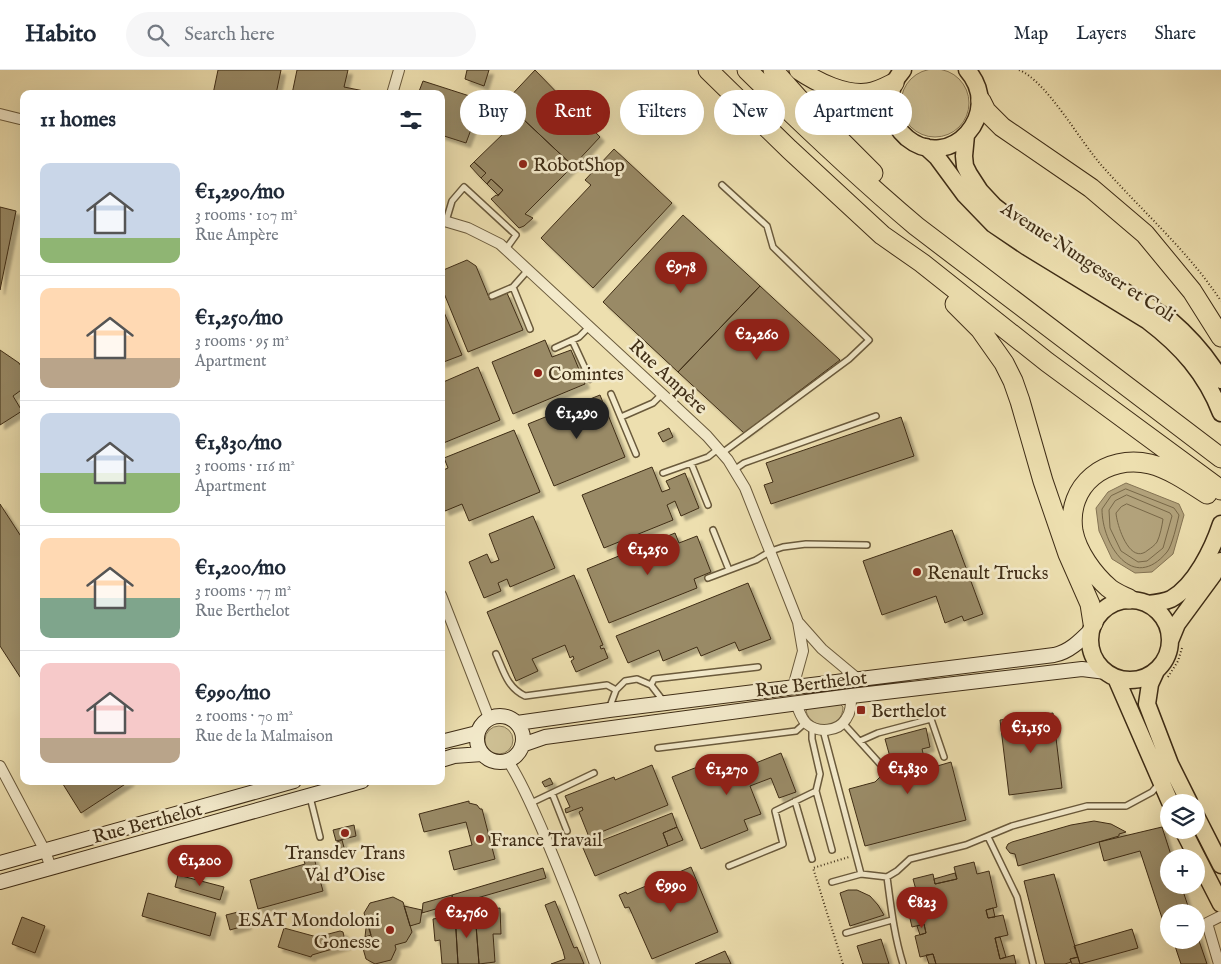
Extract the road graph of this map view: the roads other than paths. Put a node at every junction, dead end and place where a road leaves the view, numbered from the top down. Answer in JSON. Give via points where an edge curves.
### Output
{"nodes":[{"id":1,"x":399,"y":70,"type":"edge"},
{"id":2,"x":708,"y":70,"type":"edge"},
{"id":3,"x":746,"y":70,"type":"edge"},
{"id":4,"x":773,"y":70,"type":"edge"},
{"id":5,"x":799,"y":70,"type":"edge"},
{"id":6,"x":967,"y":70,"type":"edge"},
{"id":7,"x":898,"y":77,"type":"edge"},
{"id":8,"x":393,"y":90,"type":"edge"},
{"id":9,"x":980,"y":101,"type":"junction"},
{"id":10,"x":0,"y":114,"type":"edge"},
{"id":11,"x":20,"y":119,"type":"edge"},
{"id":12,"x":966,"y":135,"type":"junction"},
{"id":13,"x":926,"y":147,"type":"junction"},
{"id":14,"x":722,"y":185,"type":"dead end"},
{"id":15,"x":445,"y":218,"type":"edge"},
{"id":16,"x":445,"y":220,"type":"edge"},
{"id":17,"x":882,"y":235,"type":"junction"},
{"id":18,"x":506,"y":249,"type":"junction"},
{"id":19,"x":959,"y":260,"type":"junction"},
{"id":20,"x":529,"y":269,"type":"junction"},
{"id":21,"x":512,"y":287,"type":"junction"},
{"id":22,"x":492,"y":296,"type":"dead end"},
{"id":23,"x":590,"y":326,"type":"junction"},
{"id":24,"x":530,"y":329,"type":"dead end"},
{"id":25,"x":1221,"y":337,"type":"edge"},
{"id":26,"x":572,"y":340,"type":"junction"},
{"id":27,"x":555,"y":348,"type":"dead end"},
{"id":28,"x":590,"y":379,"type":"dead end"},
{"id":29,"x":1221,"y":380,"type":"edge"},
{"id":30,"x":612,"y":394,"type":"dead end"},
{"id":31,"x":662,"y":394,"type":"junction"},
{"id":32,"x":1221,"y":413,"type":"edge"},
{"id":33,"x":876,"y":416,"type":"dead end"},
{"id":34,"x":620,"y":417,"type":"junction"},
{"id":35,"x":720,"y":451,"type":"junction"},
{"id":36,"x":636,"y":454,"type":"dead end"},
{"id":37,"x":1221,"y":458,"type":"edge"},
{"id":38,"x":691,"y":464,"type":"junction"},
{"id":39,"x":734,"y":470,"type":"junction"},
{"id":40,"x":664,"y":472,"type":"dead end"},
{"id":41,"x":1221,"y":490,"type":"edge"},
{"id":42,"x":1221,"y":502,"type":"edge"},
{"id":43,"x":708,"y":505,"type":"dead end"},
{"id":44,"x":1221,"y":524,"type":"edge"},
{"id":45,"x":713,"y":530,"type":"dead end"},
{"id":46,"x":867,"y":545,"type":"dead end"},
{"id":47,"x":771,"y":551,"type":"junction"},
{"id":48,"x":1221,"y":561,"type":"edge"},
{"id":49,"x":729,"y":570,"type":"junction"},
{"id":50,"x":708,"y":578,"type":"dead end"},
{"id":51,"x":1129,"y":599,"type":"junction"},
{"id":52,"x":1148,"y":604,"type":"junction"},
{"id":53,"x":445,"y":605,"type":"edge"},
{"id":54,"x":798,"y":622,"type":"junction"},
{"id":55,"x":1092,"y":626,"type":"junction"},
{"id":56,"x":1170,"y":641,"type":"junction"},
{"id":57,"x":496,"y":654,"type":"dead end"},
{"id":58,"x":758,"y":667,"type":"dead end"},
{"id":59,"x":1156,"y":671,"type":"junction"},
{"id":60,"x":1111,"y":675,"type":"junction"},
{"id":61,"x":858,"y":678,"type":"junction"},
{"id":62,"x":650,"y":685,"type":"junction"},
{"id":63,"x":794,"y":687,"type":"junction"},
{"id":64,"x":616,"y":690,"type":"junction"},
{"id":65,"x":851,"y":696,"type":"junction"},
{"id":66,"x":664,"y":703,"type":"junction"},
{"id":67,"x":796,"y":704,"type":"junction"},
{"id":68,"x":609,"y":710,"type":"junction"},
{"id":69,"x":489,"y":718,"type":"junction"},
{"id":70,"x":517,"y":723,"type":"junction"},
{"id":71,"x":843,"y":723,"type":"junction"},
{"id":72,"x":809,"y":725,"type":"junction"},
{"id":73,"x":823,"y":730,"type":"junction"},
{"id":74,"x":477,"y":733,"type":"junction"},
{"id":75,"x":445,"y":741,"type":"edge"},
{"id":76,"x":860,"y":741,"type":"junction"},
{"id":77,"x":522,"y":745,"type":"junction"},
{"id":78,"x":658,"y":748,"type":"dead end"},
{"id":79,"x":482,"y":754,"type":"junction"},
{"id":80,"x":944,"y":757,"type":"dead end"},
{"id":81,"x":445,"y":759,"type":"edge"},
{"id":82,"x":508,"y":761,"type":"junction"},
{"id":83,"x":881,"y":765,"type":"dead end"},
{"id":84,"x":0,"y":766,"type":"edge"},
{"id":85,"x":594,"y":773,"type":"dead end"},
{"id":86,"x":1160,"y":782,"type":"junction"},
{"id":87,"x":280,"y":785,"type":"edge"},
{"id":88,"x":348,"y":785,"type":"edge"},
{"id":89,"x":816,"y":791,"type":"junction"},
{"id":90,"x":552,"y":793,"type":"junction"},
{"id":91,"x":1166,"y":794,"type":"edge"},
{"id":92,"x":1185,"y":794,"type":"edge"},
{"id":93,"x":310,"y":796,"type":"junction"},
{"id":94,"x":795,"y":801,"type":"junction"},
{"id":95,"x":530,"y":803,"type":"junction"},
{"id":96,"x":567,"y":831,"type":"dead end"},
{"id":97,"x":1205,"y":834,"type":"edge"},
{"id":98,"x":988,"y":836,"type":"junction"},
{"id":99,"x":320,"y":838,"type":"dead end"},
{"id":100,"x":1188,"y":839,"type":"edge"},
{"id":101,"x":832,"y":850,"type":"dead end"},
{"id":102,"x":45,"y":851,"type":"junction"},
{"id":103,"x":812,"y":858,"type":"dead end"},
{"id":104,"x":0,"y":863,"type":"edge"},
{"id":105,"x":1221,"y":865,"type":"edge"},
{"id":106,"x":728,"y":866,"type":"dead end"},
{"id":107,"x":51,"y":868,"type":"junction"},
{"id":108,"x":861,"y":874,"type":"junction"},
{"id":109,"x":887,"y":877,"type":"junction"},
{"id":110,"x":0,"y":882,"type":"edge"},
{"id":111,"x":832,"y":882,"type":"dead end"},
{"id":112,"x":1221,"y":904,"type":"edge"},
{"id":113,"x":1221,"y":916,"type":"edge"},
{"id":114,"x":892,"y":920,"type":"junction"},
{"id":115,"x":846,"y":933,"type":"dead end"},
{"id":116,"x":595,"y":964,"type":"edge"},
{"id":117,"x":903,"y":964,"type":"edge"},
{"id":118,"x":1033,"y":964,"type":"edge"},
{"id":119,"x":1219,"y":964,"type":"edge"}],
"edges":[{"from":1,"to":8,"type":"street"},
{"from":2,"to":17,"type":"highway"},
{"from":3,"to":19,"type":"highway","via":[[875,192]]},
{"from":4,"to":19,"type":"highway","via":[[863,164],[954,248]]},
{"from":5,"to":7,"type":"highway","via":[[833,88],[853,92],[870,93]]},
{"from":6,"to":9,"type":"main road","via":[[978,88]]},
{"from":7,"to":13,"type":"main road","name":"Avenue Nungesser et Coli","via":[[890,104],[895,124],[910,140]]},
{"from":9,"to":12,"type":"main road","via":[[976,121]]},
{"from":9,"to":25,"type":"highway","via":[[1002,127],[1091,188],[1145,234],[1192,291]]},
{"from":10,"to":11,"type":"street"},
{"from":12,"to":13,"type":"main road","via":[[945,147]]},
{"from":12,"to":29,"type":"main road","name":"Avenue Nungesser et Coli","via":[[964,156],[968,174],[994,206],[1025,230],[1169,319],[1199,348]]},
{"from":13,"to":32,"type":"main road","name":"Avenue Nungesser et Coli","via":[[993,224],[1166,334],[1194,364]]},
{"from":14,"to":35,"type":"lane","via":[[767,226],[773,247],[869,340],[849,359]]},
{"from":15,"to":18,"type":"lane","via":[[452,201],[464,187],[516,235]]},
{"from":16,"to":18,"type":"street","name":"Rue Ampère","via":[[468,228]]},
{"from":17,"to":41,"type":"highway"},
{"from":17,"to":55,"type":"highway","via":[[893,251],[966,313],[1004,363],[1020,401],[1068,554],[1090,604]]},
{"from":18,"to":20,"type":"street","name":"Rue Ampère"},
{"from":19,"to":37,"type":"highway"},
{"from":20,"to":21,"type":"lane"},
{"from":20,"to":23,"type":"street","name":"Rue Ampère"},
{"from":21,"to":22,"type":"lane"},
{"from":21,"to":24,"type":"lane"},
{"from":23,"to":26,"type":"lane"},
{"from":23,"to":31,"type":"street","name":"Rue Ampère"},
{"from":26,"to":27,"type":"lane"},
{"from":26,"to":28,"type":"lane"},
{"from":30,"to":34,"type":"lane"},
{"from":31,"to":34,"type":"lane","via":[[653,403]]},
{"from":31,"to":35,"type":"street","name":"Rue Ampère"},
{"from":33,"to":39,"type":"lane","via":[[744,463]]},
{"from":34,"to":36,"type":"lane"},
{"from":35,"to":38,"type":"lane"},
{"from":35,"to":39,"type":"street","name":"Rue Ampère"},
{"from":38,"to":40,"type":"lane"},
{"from":38,"to":43,"type":"lane"},
{"from":39,"to":47,"type":"street","name":"Rue Ampère","via":[[745,488]]},
{"from":42,"to":51,"type":"highway","via":[[1151,464],[1131,462],[1106,466],[1092,475],[1074,507],[1074,533],[1084,558],[1097,575],[1110,590]]},
{"from":44,"to":52,"type":"main road","via":[[1205,561],[1183,589],[1168,600]]},
{"from":45,"to":49,"type":"lane"},
{"from":46,"to":47,"type":"lane","via":[[806,544]]},
{"from":47,"to":49,"type":"lane"},
{"from":47,"to":54,"type":"street","name":"Rue Ampère"},
{"from":48,"to":56,"type":"main road","via":[[1177,624]]},
{"from":49,"to":50,"type":"lane"},
{"from":51,"to":52,"type":"main road"},
{"from":51,"to":55,"type":"main road","via":[[1105,608]]},
{"from":52,"to":56,"type":"main road","via":[[1164,619]]},
{"from":53,"to":69,"type":"street"},
{"from":54,"to":61,"type":"street","name":"Rue Ampère","via":[[822,649]]},
{"from":54,"to":63,"type":"street","name":"Rue Ampère","via":[[803,651]]},
{"from":55,"to":60,"type":"main road","via":[[1092,654]]},
{"from":55,"to":61,"type":"main road","name":"Rue Berthelot","via":[[1080,641],[1054,655]]},
{"from":56,"to":59,"type":"main road","via":[[1167,655]]},
{"from":57,"to":64,"type":"lane","via":[[510,685],[515,692],[525,696],[607,686]]},
{"from":58,"to":62,"type":"lane","via":[[654,679]]},
{"from":59,"to":60,"type":"main road","via":[[1134,680]]},
{"from":59,"to":92,"type":"main road","via":[[1147,704]]},
{"from":60,"to":65,"type":"main road","name":"Rue Berthelot","via":[[1082,668]]},
{"from":60,"to":86,"type":"main road"},
{"from":61,"to":63,"type":"main road","name":"Rue Berthelot"},
{"from":62,"to":64,"type":"lane","via":[[636,679],[625,681]]},
{"from":62,"to":66,"type":"lane"},
{"from":63,"to":66,"type":"main road","name":"Rue Berthelot"},
{"from":64,"to":68,"type":"lane"},
{"from":65,"to":67,"type":"main road","name":"Rue Berthelot"},
{"from":65,"to":71,"type":"street","via":[[851,708]]},
{"from":66,"to":68,"type":"main road","name":"Rue Berthelot"},
{"from":67,"to":72,"type":"street"},
{"from":67,"to":77,"type":"main road","name":"Rue Berthelot","via":[[545,737]]},
{"from":68,"to":70,"type":"main road","name":"Rue Berthelot"},
{"from":69,"to":70,"type":"main road","via":[[501,715]]},
{"from":69,"to":74,"type":"main road"},
{"from":70,"to":77,"type":"main road"},
{"from":71,"to":73,"type":"street"},
{"from":71,"to":76,"type":"lane"},
{"from":72,"to":73,"type":"street"},
{"from":72,"to":78,"type":"lane","via":[[796,732]]},
{"from":72,"to":89,"type":"lane","via":[[820,774]]},
{"from":73,"to":108,"type":"lane"},
{"from":74,"to":75,"type":"main road"},
{"from":74,"to":79,"type":"main road","via":[[476,742]]},
{"from":76,"to":80,"type":"lane","via":[[931,718]]},
{"from":76,"to":83,"type":"lane"},
{"from":77,"to":82,"type":"main road","via":[[516,756]]},
{"from":79,"to":81,"type":"main road"},
{"from":79,"to":82,"type":"main road","via":[[492,761]]},
{"from":82,"to":95,"type":"street"},
{"from":84,"to":102,"type":"street"},
{"from":85,"to":90,"type":"lane"},
{"from":86,"to":91,"type":"main road"},
{"from":86,"to":98,"type":"lane","via":[[1152,792],[1126,806],[1087,806],[1012,826]]},
{"from":87,"to":102,"type":"main road","name":"Rue Berthelot"},
{"from":88,"to":93,"type":"main road","name":"Rue Berthelot"},
{"from":89,"to":94,"type":"lane"},
{"from":89,"to":101,"type":"lane"},
{"from":90,"to":95,"type":"lane"},
{"from":90,"to":96,"type":"lane"},
{"from":93,"to":99,"type":"lane"},
{"from":93,"to":107,"type":"main road","name":"Rue Berthelot"},
{"from":94,"to":103,"type":"lane"},
{"from":94,"to":106,"type":"lane","via":[[775,811],[783,844]]},
{"from":95,"to":116,"type":"street"},
{"from":97,"to":105,"type":"main road"},
{"from":98,"to":109,"type":"lane","via":[[910,859]]},
{"from":98,"to":118,"type":"lane","via":[[1017,897]]},
{"from":100,"to":112,"type":"main road"},
{"from":102,"to":104,"type":"main road","name":"Rue Berthelot"},
{"from":102,"to":107,"type":"street"},
{"from":107,"to":110,"type":"main road","name":"Rue Berthelot"},
{"from":108,"to":109,"type":"lane"},
{"from":108,"to":111,"type":"lane"},
{"from":109,"to":114,"type":"lane"},
{"from":113,"to":119,"type":"street","via":[[1208,923]]},
{"from":114,"to":115,"type":"lane"},
{"from":114,"to":117,"type":"lane"}]}
